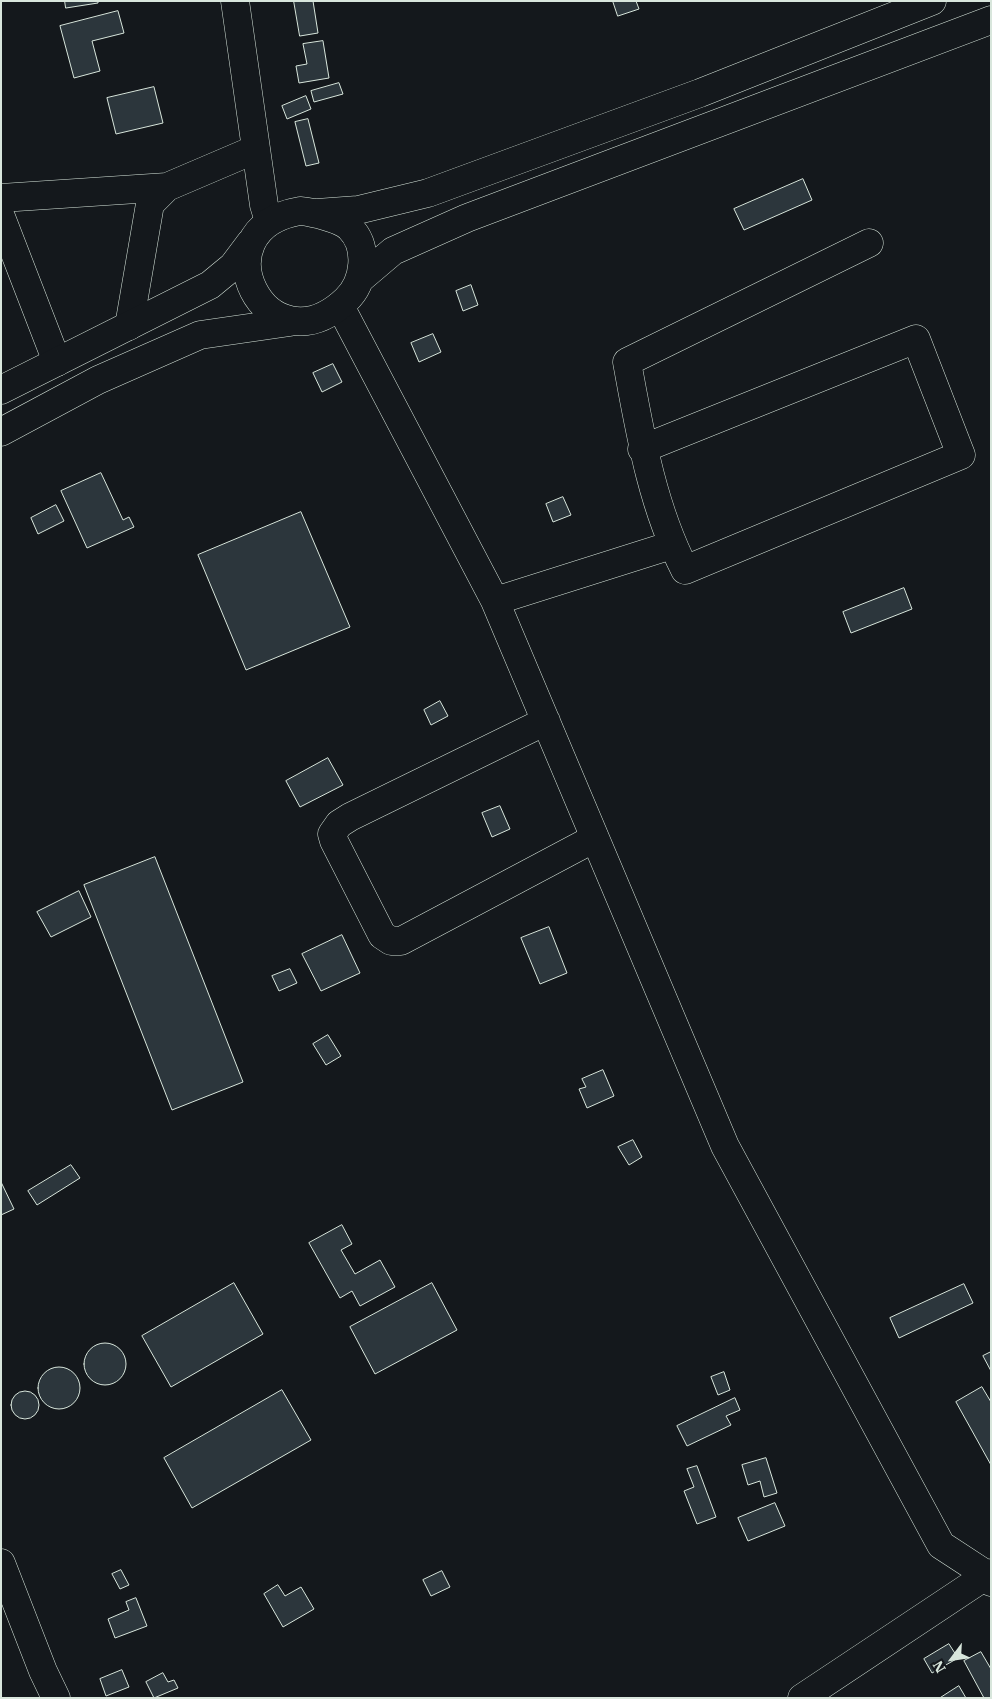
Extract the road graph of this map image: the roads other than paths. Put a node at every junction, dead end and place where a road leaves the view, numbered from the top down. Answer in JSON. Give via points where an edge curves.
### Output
{"nodes":[{"id":1,"x":235,"y":1,"type":"edge"},
{"id":2,"x":932,"y":1,"type":"edge"},
{"id":3,"x":991,"y":20,"type":"edge"},
{"id":4,"x":256,"y":150,"type":"junction"},
{"id":5,"x":167,"y":187,"type":"junction"},
{"id":6,"x":1,"y":198,"type":"edge"},
{"id":7,"x":316,"y":213,"type":"junction"},
{"id":8,"x":1,"y":217,"type":"edge"},
{"id":9,"x":263,"y":228,"type":"junction"},
{"id":10,"x":869,"y":243,"type":"dead end"},
{"id":11,"x":7,"y":255,"type":"edge"},
{"id":12,"x":360,"y":279,"type":"junction"},
{"id":13,"x":340,"y":306,"type":"junction"},
{"id":14,"x":290,"y":322,"type":"junction"},
{"id":15,"x":129,"y":326,"type":"junction"},
{"id":16,"x":57,"y":362,"type":"junction"},
{"id":17,"x":1,"y":390,"type":"edge"},
{"id":18,"x":1,"y":432,"type":"edge"},
{"id":19,"x":642,"y":449,"type":"junction"},
{"id":20,"x":672,"y":545,"type":"junction"},
{"id":21,"x":495,"y":601,"type":"junction"},
{"id":22,"x":546,"y":721,"type":"junction"},
{"id":23,"x":595,"y":838,"type":"junction"},
{"id":24,"x":1,"y":1563,"type":"edge"},
{"id":25,"x":989,"y":1576,"type":"edge"},
{"id":26,"x":56,"y":1698,"type":"edge"},
{"id":27,"x":802,"y":1698,"type":"edge"}],
"edges":[{"from":1,"to":4,"type":"main road"},
{"from":2,"to":7,"type":"main road","via":[[700,93],[428,193],[358,210]]},
{"from":3,"to":12,"type":"main road","via":[[466,218],[392,251]]},
{"from":4,"to":5,"type":"main road"},
{"from":4,"to":9,"type":"main road","via":[[264,206]]},
{"from":5,"to":6,"type":"main road"},
{"from":5,"to":15,"type":"main road","via":[[150,204]]},
{"from":7,"to":9,"type":"main road","via":[[292,212]]},
{"from":7,"to":12,"type":"main road","via":[[349,226],[359,241],[362,258]]},
{"from":8,"to":11,"type":"main road"},
{"from":9,"to":14,"type":"main road","via":[[250,247],[246,263],[248,280],[254,295],[265,307]]},
{"from":9,"to":15,"type":"main road","via":[[233,266],[210,285]]},
{"from":10,"to":19,"type":"main road","via":[[627,362]]},
{"from":11,"to":16,"type":"main road"},
{"from":12,"to":13,"type":"main road"},
{"from":13,"to":14,"type":"main road","via":[[311,321]]},
{"from":13,"to":21,"type":"main road"},
{"from":14,"to":18,"type":"main road","via":[[200,335],[98,380]]},
{"from":15,"to":16,"type":"main road"},
{"from":16,"to":17,"type":"main road"},
{"from":19,"to":20,"type":"main road"},
{"from":19,"to":20,"type":"main road","via":[[916,339],[961,455],[685,570]]},
{"from":20,"to":21,"type":"main road"},
{"from":21,"to":22,"type":"main road"},
{"from":22,"to":23,"type":"main road"},
{"from":22,"to":23,"type":"main road","via":[[350,816],[338,824],[332,834],[334,841],[382,935],[391,941],[401,941]]},
{"from":23,"to":25,"type":"main road","via":[[725,1146],[941,1544]]},
{"from":24,"to":26,"type":"main road"},
{"from":25,"to":27,"type":"main road"}]}
